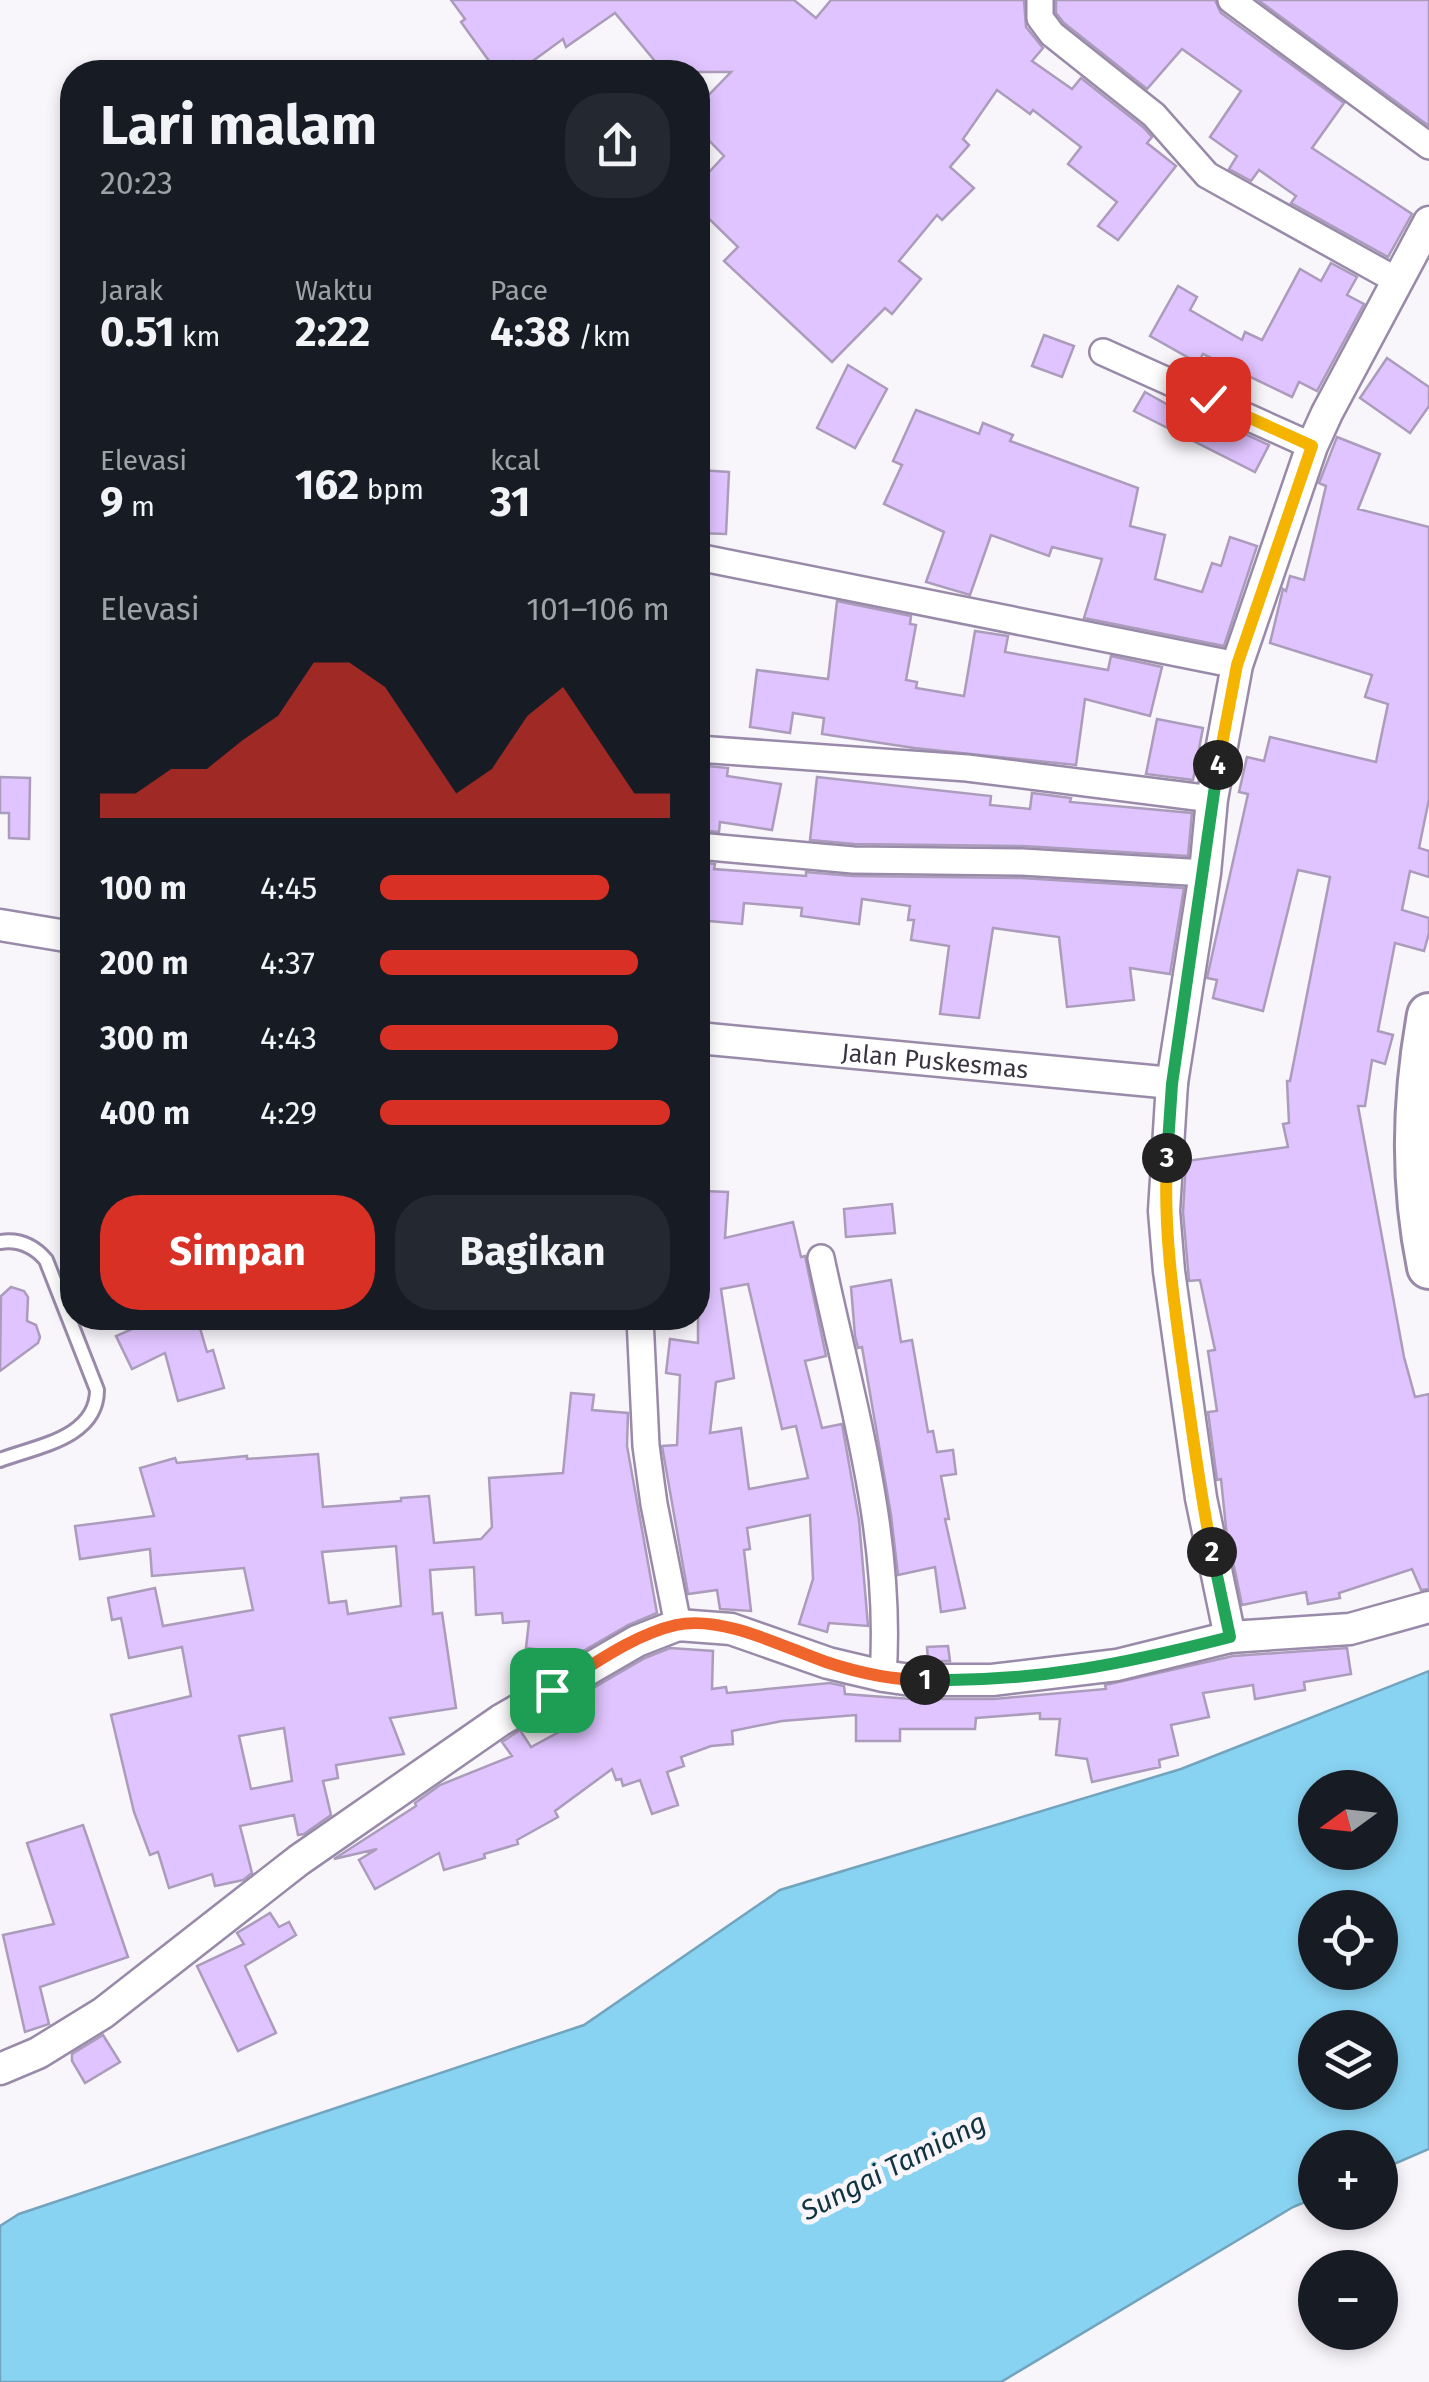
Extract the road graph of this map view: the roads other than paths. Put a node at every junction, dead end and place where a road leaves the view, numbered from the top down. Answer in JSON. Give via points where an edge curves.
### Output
{"nodes":[{"id":1,"x":1040,"y":0,"type":"edge"},
{"id":2,"x":1231,"y":0,"type":"edge"},
{"id":3,"x":1429,"y":146,"type":"edge"},
{"id":4,"x":1429,"y":222,"type":"edge"},
{"id":5,"x":1396,"y":280,"type":"junction"},
{"id":6,"x":1103,"y":352,"type":"dead end"},
{"id":7,"x":1312,"y":446,"type":"junction"},
{"id":8,"x":710,"y":559,"type":"edge"},
{"id":9,"x":1237,"y":665,"type":"junction"},
{"id":10,"x":710,"y":750,"type":"edge"},
{"id":11,"x":1212,"y":799,"type":"junction"},
{"id":12,"x":710,"y":847,"type":"edge"},
{"id":13,"x":1205,"y":873,"type":"junction"},
{"id":14,"x":0,"y":924,"type":"edge"},
{"id":15,"x":60,"y":935,"type":"edge"},
{"id":16,"x":1429,"y":1015,"type":"edge"},
{"id":17,"x":710,"y":1039,"type":"edge"},
{"id":18,"x":1172,"y":1084,"type":"junction"},
{"id":19,"x":0,"y":1242,"type":"edge"},
{"id":20,"x":821,"y":1258,"type":"dead end"},
{"id":21,"x":1429,"y":1267,"type":"edge"},
{"id":22,"x":60,"y":1296,"type":"edge"},
{"id":23,"x":73,"y":1330,"type":"edge"},
{"id":24,"x":641,"y":1330,"type":"edge"},
{"id":25,"x":0,"y":1460,"type":"edge"},
{"id":26,"x":1429,"y":1607,"type":"edge"},
{"id":27,"x":678,"y":1624,"type":"junction"},
{"id":28,"x":1230,"y":1637,"type":"junction"},
{"id":29,"x":883,"y":1676,"type":"junction"},
{"id":30,"x":0,"y":2069,"type":"edge"}],
"edges":[{"from":1,"to":5,"type":"street","via":[[1040,18],[1052,34],[1154,116],[1207,175]]},
{"from":2,"to":3,"type":"street"},
{"from":4,"to":5,"type":"street"},
{"from":5,"to":7,"type":"street"},
{"from":6,"to":7,"type":"street"},
{"from":7,"to":9,"type":"street"},
{"from":8,"to":9,"type":"street"},
{"from":9,"to":11,"type":"street"},
{"from":10,"to":11,"type":"street","via":[[966,768]]},
{"from":11,"to":13,"type":"street"},
{"from":12,"to":13,"type":"street","via":[[853,860]]},
{"from":13,"to":18,"type":"street"},
{"from":14,"to":15,"type":"street"},
{"from":16,"to":21,"type":"highway","via":[[1417,1119]]},
{"from":17,"to":18,"type":"street","name":"Jalan Puskesmas"},
{"from":18,"to":28,"type":"street","via":[[1164,1212],[1169,1271],[1201,1498]]},
{"from":19,"to":22,"type":"lane","via":[[38,1250]]},
{"from":20,"to":29,"type":"street","via":[[875,1508],[886,1604]]},
{"from":23,"to":25,"type":"lane","via":[[97,1390],[90,1419],[74,1432]]},
{"from":24,"to":27,"type":"street","via":[[646,1446]]},
{"from":26,"to":28,"type":"street","via":[[1350,1629]]},
{"from":27,"to":29,"type":"street","via":[[731,1629]]},
{"from":27,"to":30,"type":"street","via":[[501,1720],[313,1850],[103,2013]]},
{"from":28,"to":29,"type":"street","via":[[1079,1672],[992,1680]]}]}
